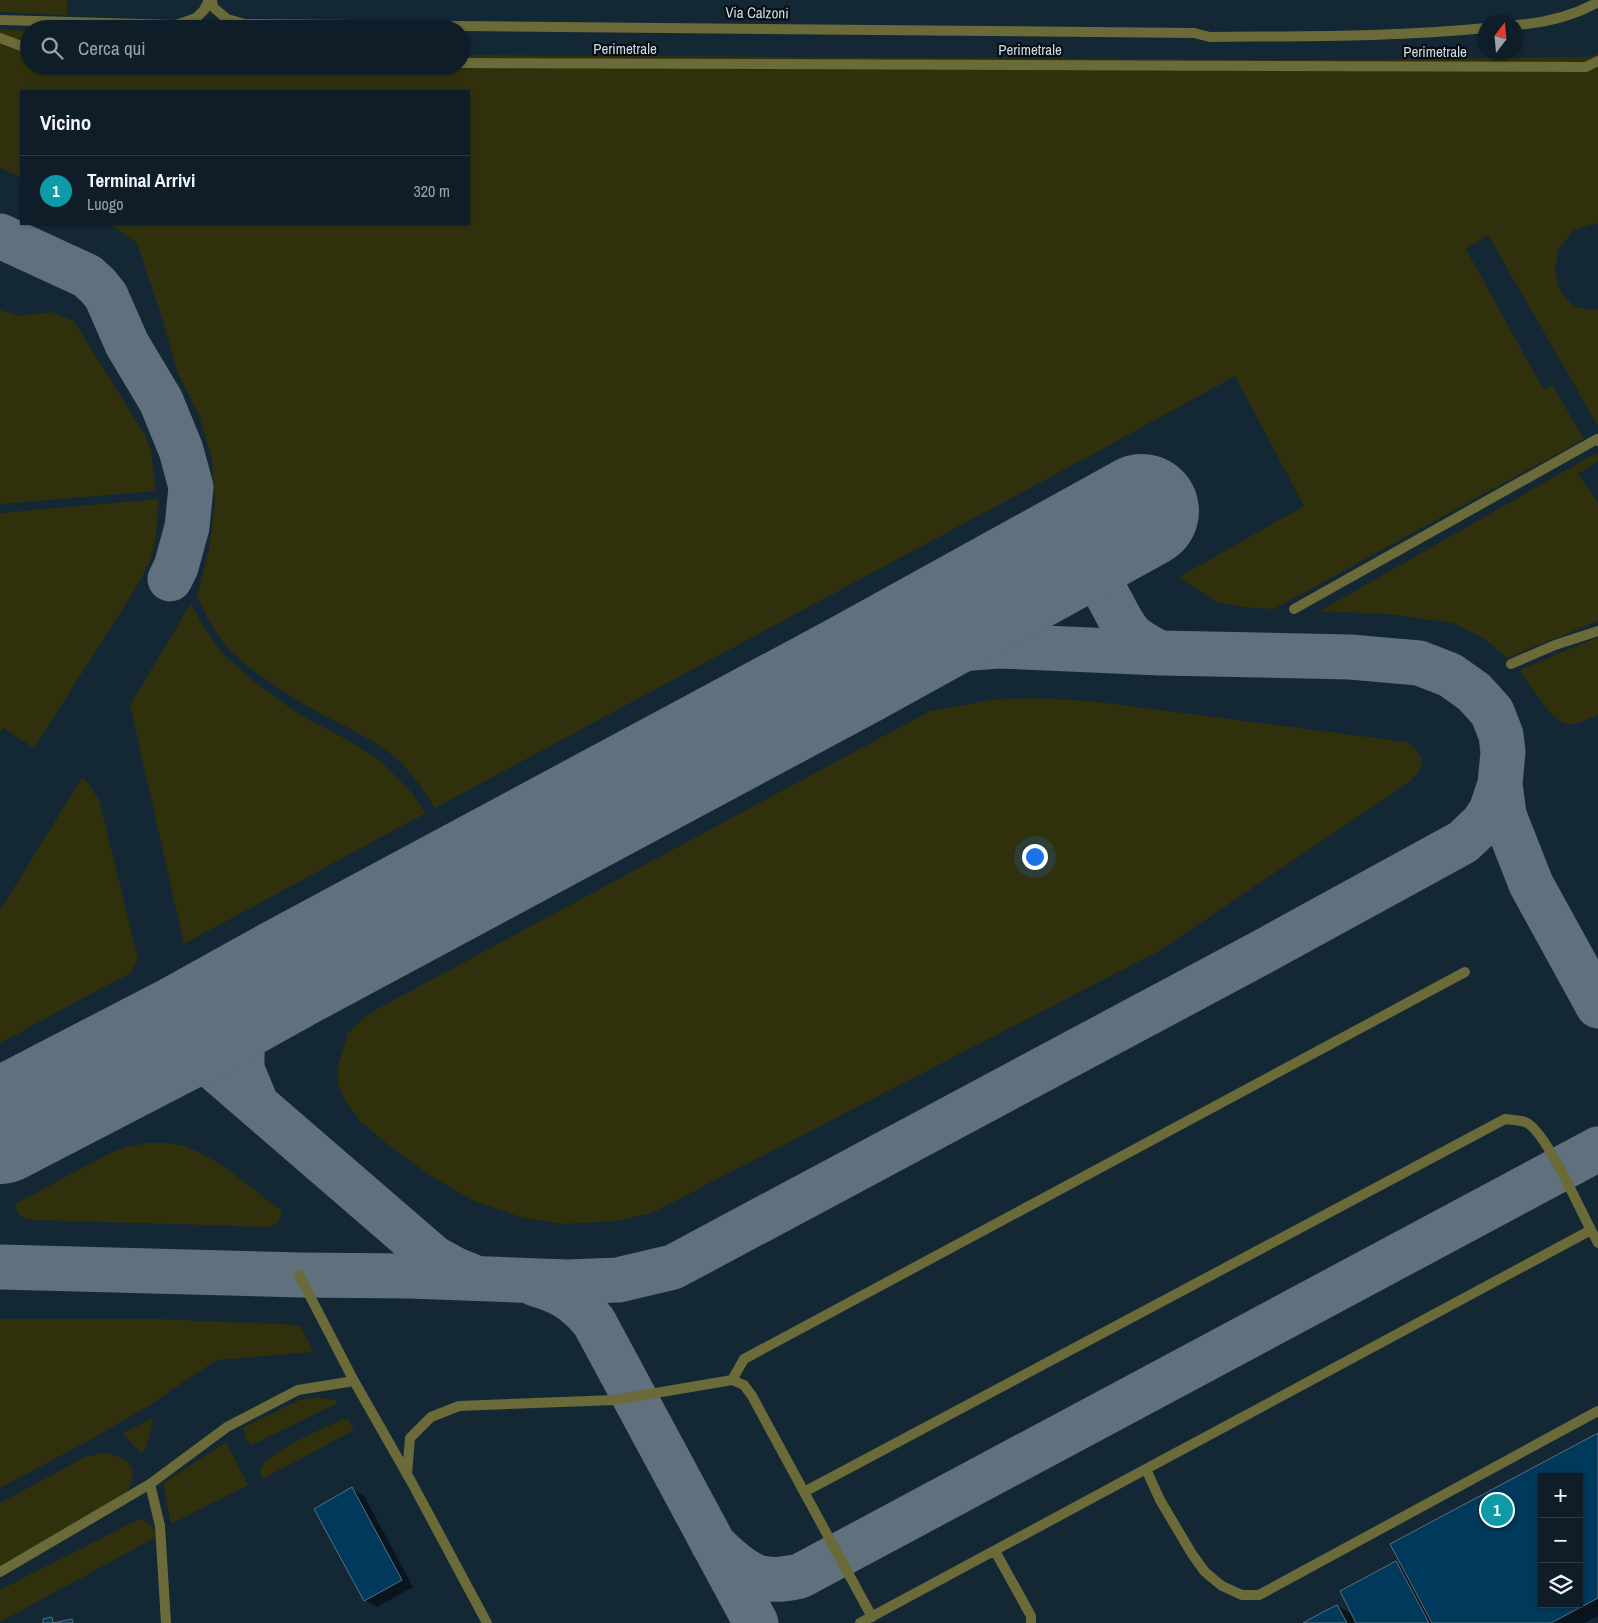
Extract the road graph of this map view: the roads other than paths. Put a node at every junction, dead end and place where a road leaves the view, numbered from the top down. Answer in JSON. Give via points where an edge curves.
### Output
{"nodes":[{"id":1,"x":211,"y":0,"type":"edge"},
{"id":2,"x":1598,"y":2,"type":"edge"},
{"id":3,"x":0,"y":20,"type":"edge"},
{"id":4,"x":190,"y":20,"type":"edge"},
{"id":5,"x":227,"y":20,"type":"edge"},
{"id":6,"x":20,"y":21,"type":"edge"},
{"id":7,"x":1523,"y":24,"type":"edge"},
{"id":8,"x":470,"y":26,"type":"edge"},
{"id":9,"x":1478,"y":29,"type":"edge"},
{"id":10,"x":0,"y":38,"type":"edge"},
{"id":11,"x":20,"y":46,"type":"edge"},
{"id":12,"x":1598,"y":61,"type":"edge"},
{"id":13,"x":470,"y":63,"type":"edge"},
{"id":14,"x":1598,"y":441,"type":"edge"},
{"id":15,"x":1294,"y":609,"type":"dead end"},
{"id":16,"x":1598,"y":631,"type":"edge"},
{"id":17,"x":1511,"y":664,"type":"dead end"},
{"id":18,"x":1465,"y":972,"type":"dead end"},
{"id":19,"x":1591,"y":1230,"type":"junction"},
{"id":20,"x":1598,"y":1243,"type":"edge"},
{"id":21,"x":298,"y":1275,"type":"dead end"},
{"id":22,"x":732,"y":1380,"type":"junction"},
{"id":23,"x":354,"y":1381,"type":"junction"},
{"id":24,"x":1598,"y":1411,"type":"edge"},
{"id":25,"x":1146,"y":1469,"type":"junction"},
{"id":26,"x":407,"y":1474,"type":"junction"},
{"id":27,"x":150,"y":1484,"type":"junction"},
{"id":28,"x":804,"y":1492,"type":"junction"},
{"id":29,"x":995,"y":1551,"type":"junction"},
{"id":30,"x":0,"y":1572,"type":"edge"},
{"id":31,"x":865,"y":1621,"type":"edge"},
{"id":32,"x":166,"y":1623,"type":"edge"},
{"id":33,"x":487,"y":1623,"type":"edge"},
{"id":34,"x":1031,"y":1623,"type":"edge"}],
"edges":[{"from":1,"to":4,"type":"street","via":[[196,18]]},
{"from":1,"to":5,"type":"street","name":"Via Calzoni","via":[[212,7]]},
{"from":2,"to":7,"type":"street","via":[[1542,23]]},
{"from":3,"to":6,"type":"street"},
{"from":8,"to":9,"type":"street","name":"Via Calzoni","via":[[1194,34],[1210,37],[1331,36]]},
{"from":10,"to":11,"type":"street"},
{"from":12,"to":13,"type":"street","name":"Perimetrale","via":[[1586,67]]},
{"from":14,"to":15,"type":"street"},
{"from":16,"to":17,"type":"street","via":[[1554,645]]},
{"from":18,"to":22,"type":"street","via":[[744,1359]]},
{"from":19,"to":20,"type":"street"},
{"from":19,"to":25,"type":"street"},
{"from":19,"to":28,"type":"street","via":[[1536,1131],[1526,1122],[1506,1119]]},
{"from":21,"to":23,"type":"street"},
{"from":22,"to":26,"type":"street","via":[[615,1400],[459,1406],[430,1417],[410,1438]]},
{"from":22,"to":28,"type":"street","via":[[744,1385],[752,1396]]},
{"from":23,"to":26,"type":"street"},
{"from":23,"to":27,"type":"street","via":[[298,1390],[227,1427]]},
{"from":24,"to":25,"type":"street","via":[[1258,1595],[1242,1595],[1222,1586],[1205,1572],[1160,1500]]},
{"from":25,"to":29,"type":"street"},
{"from":26,"to":33,"type":"street"},
{"from":27,"to":30,"type":"street"},
{"from":27,"to":32,"type":"street","via":[[160,1526]]},
{"from":28,"to":31,"type":"street"},
{"from":29,"to":31,"type":"street"},
{"from":29,"to":34,"type":"street","via":[[1031,1616]]}]}
